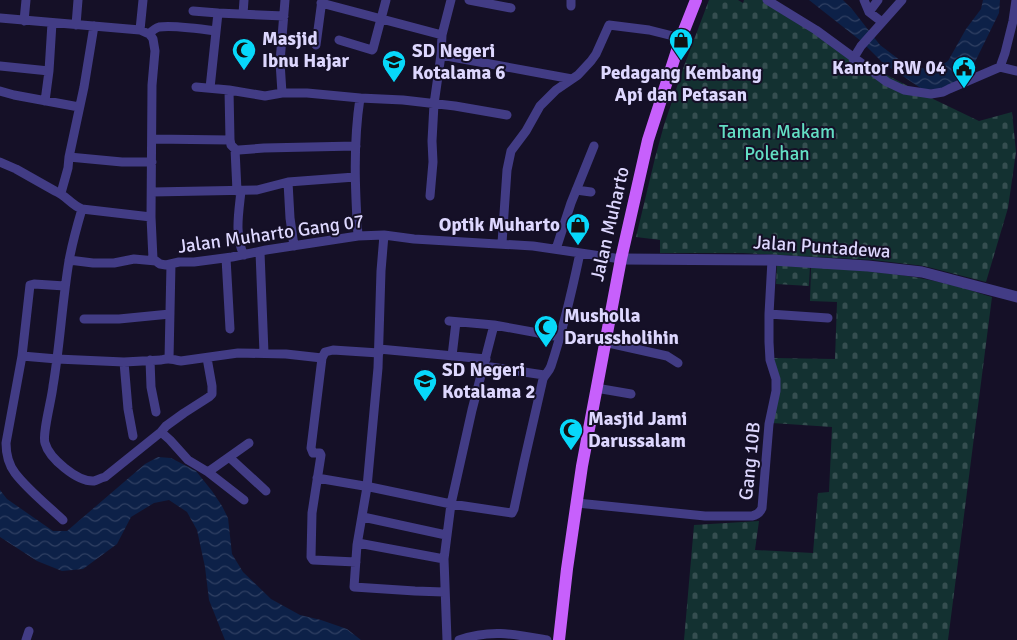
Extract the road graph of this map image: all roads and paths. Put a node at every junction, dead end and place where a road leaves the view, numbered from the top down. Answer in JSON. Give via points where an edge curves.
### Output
{"nodes":[{"id":1,"x":26,"y":0,"type":"edge"},
{"id":2,"x":78,"y":0,"type":"edge"},
{"id":3,"x":143,"y":0,"type":"edge"},
{"id":4,"x":244,"y":0,"type":"edge"},
{"id":5,"x":285,"y":0,"type":"edge"},
{"id":6,"x":386,"y":0,"type":"edge"},
{"id":7,"x":451,"y":0,"type":"edge"},
{"id":8,"x":469,"y":0,"type":"edge"},
{"id":9,"x":696,"y":0,"type":"edge"},
{"id":10,"x":767,"y":0,"type":"edge"},
{"id":11,"x":864,"y":0,"type":"edge"},
{"id":12,"x":878,"y":0,"type":"edge"},
{"id":13,"x":902,"y":0,"type":"edge"},
{"id":14,"x":1016,"y":0,"type":"edge"},
{"id":15,"x":322,"y":1,"type":"edge"},
{"id":16,"x":511,"y":8,"type":"dead end"},
{"id":17,"x":192,"y":11,"type":"dead end"},
{"id":18,"x":869,"y":12,"type":"junction"},
{"id":19,"x":218,"y":13,"type":"junction"},
{"id":20,"x":243,"y":14,"type":"junction"},
{"id":21,"x":284,"y":16,"type":"junction"},
{"id":22,"x":0,"y":18,"type":"edge"},
{"id":23,"x":382,"y":19,"type":"junction"},
{"id":24,"x":24,"y":21,"type":"junction"},
{"id":25,"x":882,"y":22,"type":"junction"},
{"id":26,"x":52,"y":23,"type":"junction"},
{"id":27,"x":76,"y":25,"type":"junction"},
{"id":28,"x":94,"y":26,"type":"junction"},
{"id":29,"x":140,"y":30,"type":"junction"},
{"id":30,"x":216,"y":31,"type":"junction"},
{"id":31,"x":149,"y":34,"type":"junction"},
{"id":32,"x":442,"y":35,"type":"junction"},
{"id":33,"x":681,"y":38,"type":"junction"},
{"id":34,"x":339,"y":40,"type":"dead end"},
{"id":35,"x":316,"y":45,"type":"dead end"},
{"id":36,"x":441,"y":55,"type":"junction"},
{"id":37,"x":853,"y":58,"type":"junction"},
{"id":38,"x":0,"y":66,"type":"edge"},
{"id":39,"x":1000,"y":67,"type":"junction"},
{"id":40,"x":49,"y":71,"type":"junction"},
{"id":41,"x":1017,"y":71,"type":"edge"},
{"id":42,"x":572,"y":79,"type":"junction"},
{"id":43,"x":196,"y":87,"type":"dead end"},
{"id":44,"x":210,"y":88,"type":"junction"},
{"id":45,"x":229,"y":90,"type":"junction"},
{"id":46,"x":0,"y":91,"type":"edge"},
{"id":47,"x":282,"y":93,"type":"junction"},
{"id":48,"x":360,"y":98,"type":"junction"},
{"id":49,"x":45,"y":101,"type":"junction"},
{"id":50,"x":434,"y":104,"type":"junction"},
{"id":51,"x":79,"y":107,"type":"junction"},
{"id":52,"x":506,"y":115,"type":"dead end"},
{"id":53,"x":152,"y":139,"type":"junction"},
{"id":54,"x":230,"y":140,"type":"junction"},
{"id":55,"x":356,"y":146,"type":"junction"},
{"id":56,"x":594,"y":146,"type":"dead end"},
{"id":57,"x":235,"y":149,"type":"junction"},
{"id":58,"x":69,"y":156,"type":"junction"},
{"id":59,"x":0,"y":162,"type":"edge"},
{"id":60,"x":152,"y":162,"type":"junction"},
{"id":61,"x":355,"y":177,"type":"junction"},
{"id":62,"x":288,"y":182,"type":"junction"},
{"id":63,"x":576,"y":190,"type":"junction"},
{"id":64,"x":239,"y":191,"type":"junction"},
{"id":65,"x":152,"y":192,"type":"junction"},
{"id":66,"x":591,"y":192,"type":"dead end"},
{"id":67,"x":61,"y":193,"type":"junction"},
{"id":68,"x":430,"y":196,"type":"dead end"},
{"id":69,"x":82,"y":209,"type":"junction"},
{"id":70,"x":151,"y":217,"type":"junction"},
{"id":71,"x":384,"y":235,"type":"junction"},
{"id":72,"x":358,"y":236,"type":"junction"},
{"id":73,"x":502,"y":243,"type":"junction"},
{"id":74,"x":294,"y":246,"type":"junction"},
{"id":75,"x":556,"y":249,"type":"junction"},
{"id":76,"x":260,"y":252,"type":"junction"},
{"id":77,"x":580,"y":253,"type":"junction"},
{"id":78,"x":244,"y":255,"type":"junction"},
{"id":79,"x":226,"y":258,"type":"junction"},
{"id":80,"x":621,"y":259,"type":"junction"},
{"id":81,"x":69,"y":260,"type":"junction"},
{"id":82,"x":156,"y":260,"type":"junction"},
{"id":83,"x":772,"y":260,"type":"junction"},
{"id":84,"x":171,"y":264,"type":"junction"},
{"id":85,"x":65,"y":286,"type":"junction"},
{"id":86,"x":1017,"y":297,"type":"edge"},
{"id":87,"x":170,"y":314,"type":"junction"},
{"id":88,"x":769,"y":314,"type":"junction"},
{"id":89,"x":828,"y":318,"type":"dead end"},
{"id":90,"x":84,"y":320,"type":"dead end"},
{"id":91,"x":494,"y":325,"type":"junction"},
{"id":92,"x":230,"y":329,"type":"dead end"},
{"id":93,"x":560,"y":337,"type":"junction"},
{"id":94,"x":604,"y":342,"type":"junction"},
{"id":95,"x":379,"y":351,"type":"junction"},
{"id":96,"x":264,"y":353,"type":"junction"},
{"id":97,"x":22,"y":356,"type":"junction"},
{"id":98,"x":452,"y":356,"type":"junction"},
{"id":99,"x":207,"y":358,"type":"junction"},
{"id":100,"x":322,"y":358,"type":"junction"},
{"id":101,"x":57,"y":359,"type":"junction"},
{"id":102,"x":169,"y":359,"type":"junction"},
{"id":103,"x":150,"y":360,"type":"junction"},
{"id":104,"x":124,"y":362,"type":"junction"},
{"id":105,"x":485,"y":362,"type":"junction"},
{"id":106,"x":678,"y":363,"type":"dead end"},
{"id":107,"x":544,"y":375,"type":"junction"},
{"id":108,"x":596,"y":388,"type":"junction"},
{"id":109,"x":631,"y":394,"type":"dead end"},
{"id":110,"x":156,"y":412,"type":"dead end"},
{"id":111,"x":161,"y":432,"type":"junction"},
{"id":112,"x":133,"y":436,"type":"dead end"},
{"id":113,"x":249,"y":443,"type":"dead end"},
{"id":114,"x":229,"y":457,"type":"junction"},
{"id":115,"x":208,"y":472,"type":"junction"},
{"id":116,"x":317,"y":478,"type":"junction"},
{"id":117,"x":367,"y":487,"type":"junction"},
{"id":118,"x":266,"y":491,"type":"dead end"},
{"id":119,"x":244,"y":500,"type":"dead end"},
{"id":120,"x":577,"y":503,"type":"junction"},
{"id":121,"x":451,"y":504,"type":"junction"},
{"id":122,"x":362,"y":517,"type":"junction"},
{"id":123,"x":62,"y":520,"type":"dead end"},
{"id":124,"x":446,"y":535,"type":"junction"},
{"id":125,"x":358,"y":544,"type":"junction"},
{"id":126,"x":444,"y":559,"type":"junction"},
{"id":127,"x":356,"y":562,"type":"junction"},
{"id":128,"x":444,"y":592,"type":"junction"},
{"id":129,"x":447,"y":640,"type":"edge"},
{"id":130,"x":459,"y":640,"type":"edge"},
{"id":131,"x":547,"y":640,"type":"edge"},
{"id":132,"x":559,"y":640,"type":"edge"}],
"edges":[{"from":1,"to":24,"type":"street"},
{"from":2,"to":27,"type":"street"},
{"from":3,"to":29,"type":"street"},
{"from":4,"to":20,"type":"street"},
{"from":5,"to":21,"type":"street"},
{"from":6,"to":23,"type":"street"},
{"from":7,"to":32,"type":"street"},
{"from":8,"to":16,"type":"street"},
{"from":9,"to":33,"type":"main road","name":"Jalan Muharto"},
{"from":10,"to":37,"type":"street","via":[[816,30]]},
{"from":11,"to":18,"type":"street"},
{"from":12,"to":18,"type":"street"},
{"from":13,"to":25,"type":"street"},
{"from":14,"to":39,"type":"street"},
{"from":15,"to":23,"type":"street"},
{"from":15,"to":35,"type":"street"},
{"from":17,"to":19,"type":"street"},
{"from":18,"to":25,"type":"street"},
{"from":19,"to":20,"type":"street"},
{"from":19,"to":30,"type":"street"},
{"from":20,"to":21,"type":"street"},
{"from":21,"to":47,"type":"street","via":[[280,62]]},
{"from":22,"to":24,"type":"street"},
{"from":23,"to":32,"type":"street"},
{"from":23,"to":34,"type":"street","via":[[372,50]]},
{"from":24,"to":26,"type":"street"},
{"from":25,"to":37,"type":"street"},
{"from":26,"to":27,"type":"street"},
{"from":26,"to":40,"type":"street"},
{"from":27,"to":28,"type":"street"},
{"from":28,"to":29,"type":"street"},
{"from":28,"to":51,"type":"street"},
{"from":29,"to":31,"type":"street"},
{"from":30,"to":31,"type":"street","via":[[160,27]]},
{"from":30,"to":44,"type":"street"},
{"from":31,"to":53,"type":"street","name":"Jalan Muharto Gang 07","via":[[155,51]]},
{"from":32,"to":36,"type":"street"},
{"from":33,"to":42,"type":"street","via":[[609,25],[596,54]]},
{"from":33,"to":80,"type":"main road","name":"Jalan Muharto","via":[[648,140]]},
{"from":36,"to":42,"type":"street"},
{"from":36,"to":50,"type":"street"},
{"from":37,"to":39,"type":"street","via":[[904,90],[931,94],[943,92]]},
{"from":38,"to":40,"type":"street"},
{"from":39,"to":41,"type":"street"},
{"from":40,"to":49,"type":"street"},
{"from":42,"to":73,"type":"street","via":[[540,106],[511,151]]},
{"from":43,"to":44,"type":"street"},
{"from":44,"to":45,"type":"street"},
{"from":45,"to":47,"type":"street","via":[[265,96]]},
{"from":45,"to":54,"type":"street"},
{"from":46,"to":49,"type":"street"},
{"from":47,"to":48,"type":"street"},
{"from":48,"to":50,"type":"street"},
{"from":48,"to":55,"type":"street"},
{"from":49,"to":51,"type":"street"},
{"from":50,"to":52,"type":"street"},
{"from":50,"to":68,"type":"street"},
{"from":51,"to":58,"type":"street"},
{"from":53,"to":54,"type":"street"},
{"from":53,"to":60,"type":"street","name":"Jalan Muharto Gang 07"},
{"from":54,"to":57,"type":"street"},
{"from":55,"to":57,"type":"street"},
{"from":55,"to":61,"type":"street"},
{"from":56,"to":63,"type":"street"},
{"from":57,"to":64,"type":"street"},
{"from":58,"to":60,"type":"street"},
{"from":58,"to":67,"type":"street"},
{"from":59,"to":67,"type":"street"},
{"from":60,"to":65,"type":"street","name":"Jalan Muharto Gang 07"},
{"from":61,"to":62,"type":"street"},
{"from":61,"to":72,"type":"street"},
{"from":62,"to":64,"type":"street","via":[[264,189]]},
{"from":62,"to":74,"type":"street"},
{"from":63,"to":66,"type":"street"},
{"from":63,"to":75,"type":"street"},
{"from":64,"to":65,"type":"street"},
{"from":64,"to":78,"type":"street","via":[[238,225],[240,249]]},
{"from":65,"to":70,"type":"street","name":"Jalan Muharto Gang 07"},
{"from":67,"to":69,"type":"street"},
{"from":69,"to":70,"type":"street"},
{"from":69,"to":81,"type":"street"},
{"from":70,"to":82,"type":"street","name":"Jalan Muharto Gang 07","via":[[152,252]]},
{"from":71,"to":72,"type":"street","name":"Jalan Muharto Gang 07"},
{"from":71,"to":73,"type":"street","name":"Jalan Muharto Gang 07"},
{"from":71,"to":95,"type":"street"},
{"from":72,"to":74,"type":"street","name":"Jalan Muharto Gang 07"},
{"from":73,"to":75,"type":"street","name":"Jalan Muharto Gang 07"},
{"from":74,"to":76,"type":"street","name":"Jalan Muharto Gang 07"},
{"from":75,"to":77,"type":"street","name":"Jalan Muharto Gang 07"},
{"from":76,"to":78,"type":"street","name":"Jalan Muharto Gang 07"},
{"from":76,"to":96,"type":"street"},
{"from":77,"to":80,"type":"street","name":"Jalan Muharto Gang 07"},
{"from":77,"to":93,"type":"street"},
{"from":78,"to":79,"type":"street","name":"Jalan Muharto Gang 07"},
{"from":79,"to":84,"type":"street","name":"Jalan Muharto Gang 07"},
{"from":79,"to":92,"type":"street"},
{"from":80,"to":83,"type":"street","name":"Jalan Puntadewa"},
{"from":80,"to":94,"type":"main road","name":"Jalan Muharto"},
{"from":81,"to":82,"type":"street","via":[[114,263],[134,259]]},
{"from":81,"to":85,"type":"street"},
{"from":82,"to":84,"type":"street","name":"Jalan Muharto Gang 07","via":[[160,264]]},
{"from":83,"to":86,"type":"street","name":"Jalan Puntadewa","via":[[922,272]]},
{"from":83,"to":88,"type":"street","name":"Gang 10B"},
{"from":84,"to":87,"type":"street"},
{"from":85,"to":97,"type":"street","via":[[30,285]]},
{"from":85,"to":101,"type":"street"},
{"from":87,"to":90,"type":"street"},
{"from":87,"to":102,"type":"street"},
{"from":88,"to":89,"type":"street"},
{"from":88,"to":120,"type":"street","name":"Gang 10B","via":[[770,360],[776,391],[759,514],[705,516]]},
{"from":91,"to":93,"type":"street"},
{"from":91,"to":98,"type":"street","via":[[452,322]]},
{"from":91,"to":105,"type":"street"},
{"from":93,"to":107,"type":"street","via":[[549,371]]},
{"from":94,"to":106,"type":"street","via":[[667,356]]},
{"from":94,"to":108,"type":"main road","name":"Jalan Muharto"},
{"from":95,"to":98,"type":"street"},
{"from":95,"to":100,"type":"street","via":[[333,350],[325,352]]},
{"from":95,"to":117,"type":"street"},
{"from":96,"to":99,"type":"street"},
{"from":96,"to":100,"type":"street"},
{"from":97,"to":101,"type":"street"},
{"from":97,"to":123,"type":"street","via":[[6,450],[15,473]]},
{"from":98,"to":105,"type":"street"},
{"from":99,"to":102,"type":"street"},
{"from":99,"to":111,"type":"street","via":[[212,394]]},
{"from":100,"to":116,"type":"street","via":[[311,448],[321,455]]},
{"from":101,"to":104,"type":"street"},
{"from":101,"to":111,"type":"street","via":[[44,442],[51,455],[68,471],[94,481],[105,477]]},
{"from":102,"to":103,"type":"street"},
{"from":103,"to":104,"type":"street"},
{"from":103,"to":110,"type":"street"},
{"from":104,"to":112,"type":"street"},
{"from":105,"to":107,"type":"street"},
{"from":105,"to":121,"type":"street"},
{"from":107,"to":121,"type":"street","via":[[513,512]]},
{"from":108,"to":109,"type":"street"},
{"from":108,"to":120,"type":"main road","name":"Jalan Muharto"},
{"from":111,"to":115,"type":"street","via":[[188,460]]},
{"from":113,"to":114,"type":"street"},
{"from":114,"to":115,"type":"street"},
{"from":114,"to":118,"type":"street"},
{"from":115,"to":119,"type":"street"},
{"from":116,"to":117,"type":"street"},
{"from":116,"to":127,"type":"street","via":[[311,558]]},
{"from":117,"to":121,"type":"street"},
{"from":117,"to":122,"type":"street"},
{"from":120,"to":132,"type":"main road","name":"Jalan Muharto"},
{"from":121,"to":124,"type":"street"},
{"from":122,"to":124,"type":"street"},
{"from":122,"to":125,"type":"street"},
{"from":124,"to":126,"type":"street"},
{"from":125,"to":126,"type":"street"},
{"from":125,"to":127,"type":"street"},
{"from":126,"to":128,"type":"street"},
{"from":127,"to":128,"type":"street","via":[[354,587]]},
{"from":128,"to":129,"type":"street"},
{"from":130,"to":131,"type":"street","via":[[490,633]]}]}
